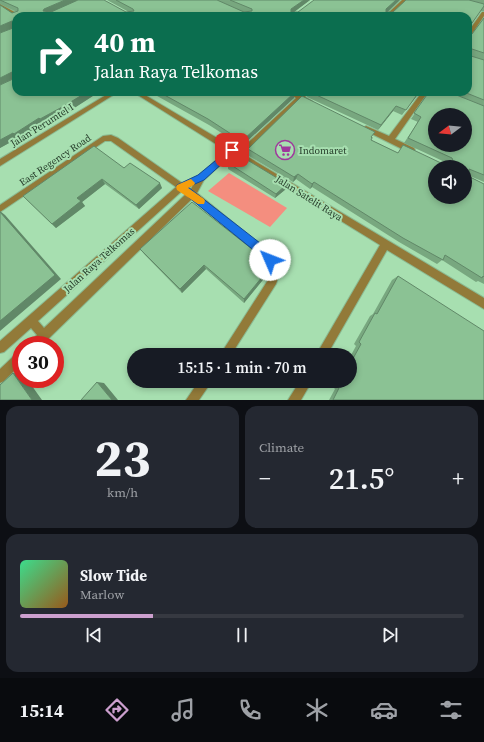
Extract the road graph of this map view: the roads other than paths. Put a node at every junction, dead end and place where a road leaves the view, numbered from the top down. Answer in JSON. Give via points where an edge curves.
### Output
{"nodes":[{"id":1,"x":404,"y":0,"type":"edge"},
{"id":2,"x":0,"y":5,"type":"edge"},
{"id":3,"x":12,"y":12,"type":"edge"},
{"id":4,"x":391,"y":12,"type":"edge"},
{"id":5,"x":484,"y":14,"type":"edge"},
{"id":6,"x":472,"y":30,"type":"edge"},
{"id":7,"x":108,"y":96,"type":"edge"},
{"id":8,"x":143,"y":96,"type":"edge"},
{"id":9,"x":422,"y":96,"type":"edge"},
{"id":10,"x":300,"y":97,"type":"joint"},
{"id":11,"x":319,"y":106,"type":"edge"},
{"id":12,"x":362,"y":126,"type":"edge"},
{"id":13,"x":390,"y":140,"type":"junction"},
{"id":14,"x":232,"y":150,"type":"junction"},
{"id":15,"x":417,"y":153,"type":"edge"},
{"id":16,"x":240,"y":155,"type":"junction"},
{"id":17,"x":0,"y":163,"type":"edge"},
{"id":18,"x":201,"y":178,"type":"junction"},
{"id":19,"x":180,"y":187,"type":"junction"},
{"id":20,"x":192,"y":194,"type":"junction"},
{"id":21,"x":0,"y":209,"type":"edge"},
{"id":22,"x":385,"y":245,"type":"junction"},
{"id":23,"x":484,"y":304,"type":"edge"},
{"id":24,"x":31,"y":320,"type":"junction"},
{"id":25,"x":44,"y":336,"type":"joint"},
{"id":26,"x":0,"y":348,"type":"edge"},
{"id":27,"x":229,"y":348,"type":"edge"},
{"id":28,"x":325,"y":348,"type":"edge"},
{"id":29,"x":12,"y":366,"type":"edge"},
{"id":30,"x":0,"y":377,"type":"edge"},
{"id":31,"x":201,"y":388,"type":"edge"},
{"id":32,"x":302,"y":388,"type":"edge"},
{"id":33,"x":192,"y":400,"type":"edge"},
{"id":34,"x":294,"y":400,"type":"edge"}],
"edges":[{"from":1,"to":4,"type":"street"},
{"from":2,"to":3,"type":"street"},
{"from":5,"to":6,"type":"street"},
{"from":7,"to":17,"type":"street","name":"Jalan Perumtel I"},
{"from":8,"to":14,"type":"street","name":"Jalan Satelit Raya"},
{"from":9,"to":13,"type":"street"},
{"from":10,"to":11,"type":"street"},
{"from":10,"to":16,"type":"street"},
{"from":12,"to":13,"type":"street"},
{"from":13,"to":15,"type":"street"},
{"from":14,"to":16,"type":"street","name":"Jalan Satelit Raya"},
{"from":14,"to":18,"type":"street","name":"Jalan Raya Telkomas"},
{"from":16,"to":22,"type":"street","name":"Jalan Satelit Raya"},
{"from":18,"to":19,"type":"street","name":"Jalan Raya Telkomas"},
{"from":18,"to":20,"type":"street","name":"Jalan Raya Telkomas"},
{"from":19,"to":20,"type":"street","name":"East Regency Road"},
{"from":19,"to":21,"type":"street","name":"East Regency Road","via":[[116,140],[107,138]]},
{"from":19,"to":24,"type":"street","name":"Jalan Raya Telkomas"},
{"from":20,"to":25,"type":"street","name":"Jalan Raya Telkomas"},
{"from":20,"to":27,"type":"street","name":"East Regency Road","via":[[265,254],[275,272],[273,281]]},
{"from":22,"to":23,"type":"street","name":"Jalan Satelit Raya"},
{"from":22,"to":28,"type":"street"},
{"from":24,"to":25,"type":"street"},
{"from":24,"to":26,"type":"street","name":"Jalan Raya Telkomas"},
{"from":29,"to":30,"type":"street"},
{"from":31,"to":33,"type":"street"},
{"from":32,"to":34,"type":"street"}]}
